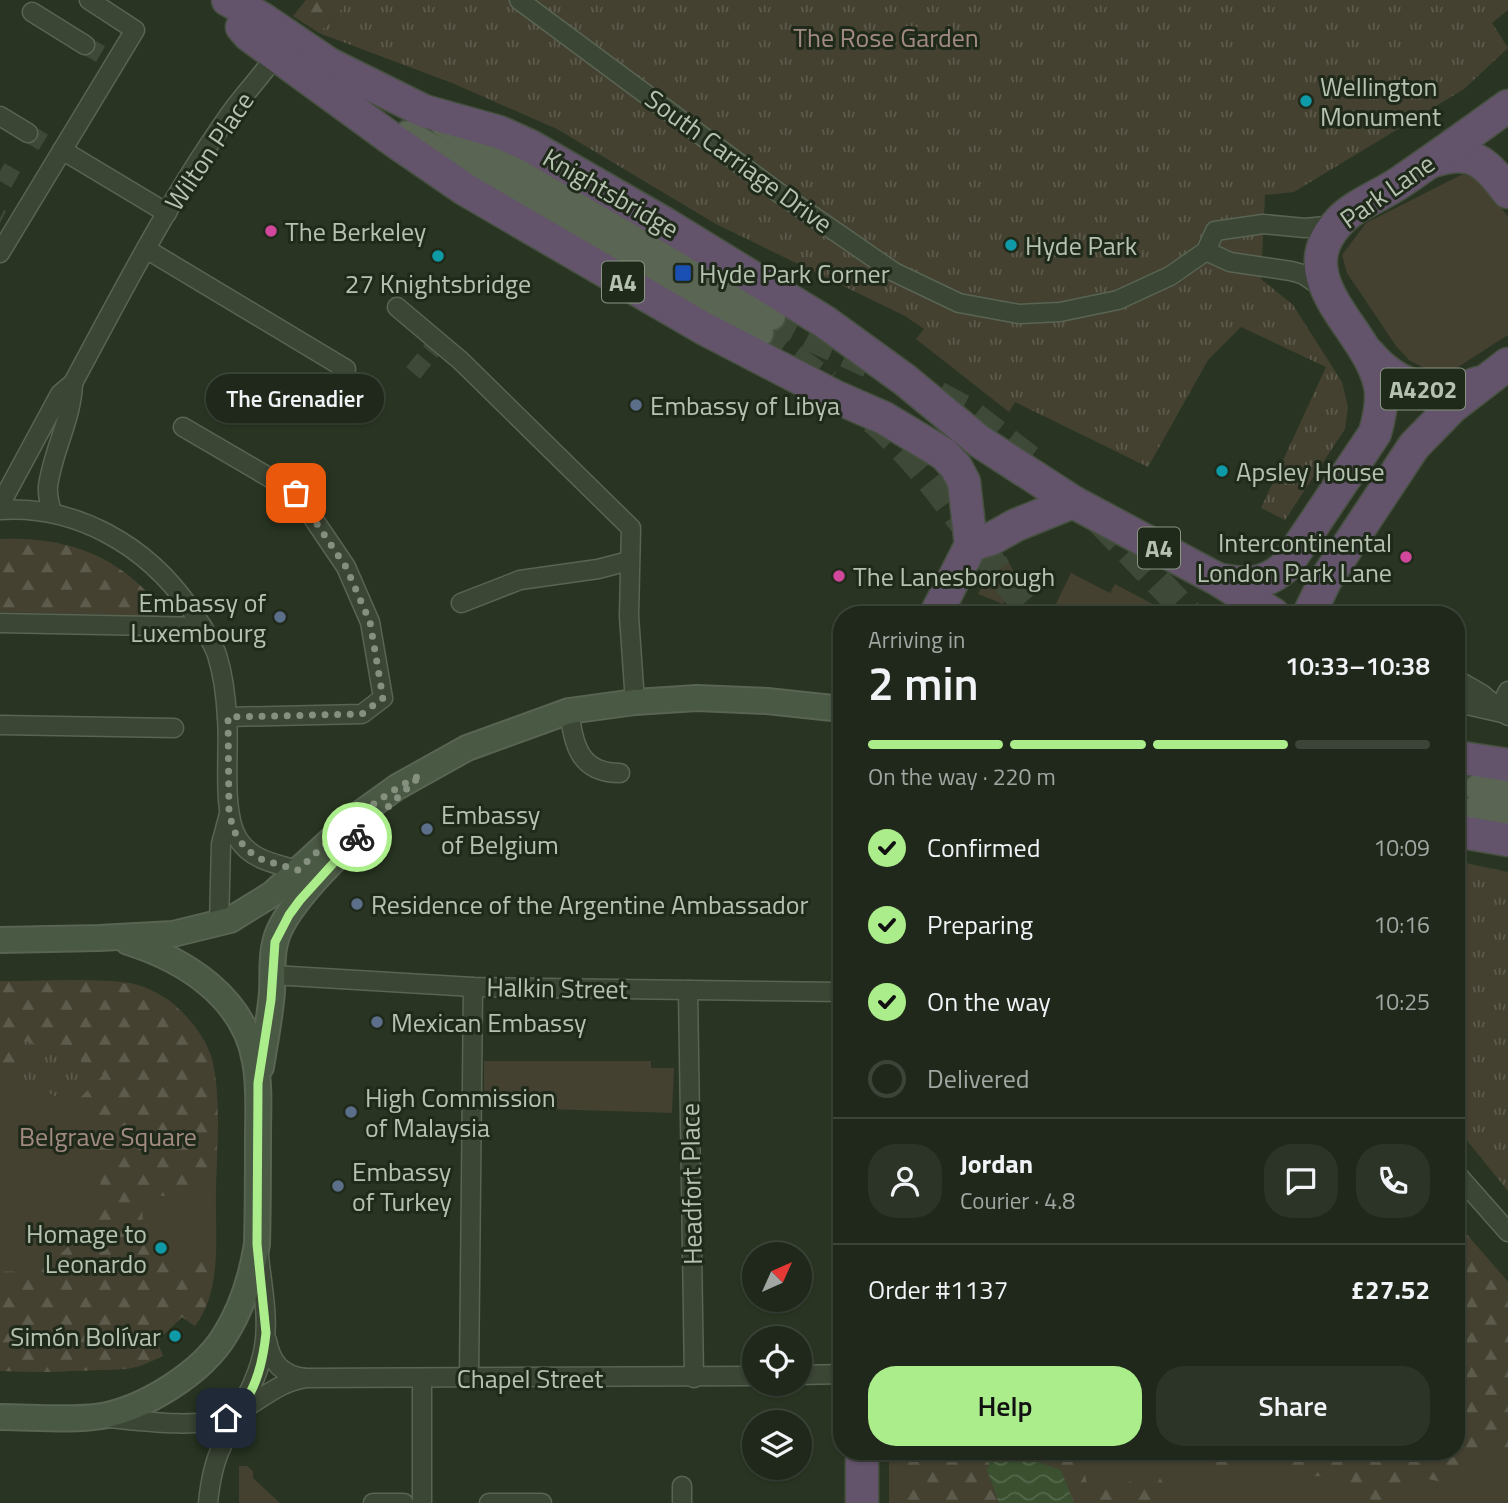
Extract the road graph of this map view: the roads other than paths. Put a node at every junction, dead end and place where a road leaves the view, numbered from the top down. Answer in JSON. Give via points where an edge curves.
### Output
{"nodes":[{"id":1,"x":89,"y":0,"type":"edge"},
{"id":2,"x":219,"y":0,"type":"edge"},
{"id":3,"x":228,"y":0,"type":"edge"},
{"id":4,"x":519,"y":0,"type":"edge"},
{"id":5,"x":32,"y":12,"type":"dead end"},
{"id":6,"x":85,"y":45,"type":"tunnel mouth"},
{"id":7,"x":276,"y":55,"type":"junction"},
{"id":8,"x":327,"y":90,"type":"junction"},
{"id":9,"x":1508,"y":106,"type":"edge"},
{"id":10,"x":424,"y":111,"type":"junction"},
{"id":11,"x":0,"y":116,"type":"edge"},
{"id":12,"x":28,"y":134,"type":"tunnel mouth"},
{"id":13,"x":57,"y":149,"type":"junction"},
{"id":14,"x":1428,"y":162,"type":"junction"},
{"id":15,"x":1508,"y":192,"type":"edge"},
{"id":16,"x":167,"y":213,"type":"junction"},
{"id":17,"x":1336,"y":225,"type":"junction"},
{"id":18,"x":146,"y":249,"type":"junction"},
{"id":19,"x":1206,"y":251,"type":"junction"},
{"id":20,"x":0,"y":253,"type":"edge"},
{"id":21,"x":1325,"y":289,"type":"junction"},
{"id":22,"x":397,"y":307,"type":"dead end"},
{"id":23,"x":1365,"y":349,"type":"junction"},
{"id":24,"x":346,"y":369,"type":"dead end"},
{"id":25,"x":1500,"y":370,"type":"edge"},
{"id":26,"x":73,"y":383,"type":"junction"},
{"id":27,"x":183,"y":427,"type":"dead end"},
{"id":28,"x":1073,"y":502,"type":"junction"},
{"id":29,"x":0,"y":507,"type":"edge"},
{"id":30,"x":52,"y":513,"type":"junction"},
{"id":31,"x":971,"y":545,"type":"junction"},
{"id":32,"x":629,"y":568,"type":"junction"},
{"id":33,"x":1217,"y":579,"type":"junction"},
{"id":34,"x":461,"y":603,"type":"dead end"},
{"id":35,"x":940,"y":606,"type":"edge"},
{"id":36,"x":1260,"y":606,"type":"edge"},
{"id":37,"x":1313,"y":606,"type":"edge"},
{"id":38,"x":0,"y":623,"type":"edge"},
{"id":39,"x":203,"y":627,"type":"junction"},
{"id":40,"x":1465,"y":684,"type":"edge"},
{"id":41,"x":1508,"y":691,"type":"edge"},
{"id":42,"x":635,"y":702,"type":"junction"},
{"id":43,"x":1465,"y":704,"type":"edge"},
{"id":44,"x":833,"y":708,"type":"edge"},
{"id":45,"x":569,"y":711,"type":"junction"},
{"id":46,"x":1507,"y":714,"type":"edge"},
{"id":47,"x":228,"y":717,"type":"junction"},
{"id":48,"x":0,"y":725,"type":"edge"},
{"id":49,"x":174,"y":728,"type":"dead end"},
{"id":50,"x":1465,"y":758,"type":"tunnel mouth"},
{"id":51,"x":1508,"y":765,"type":"edge"},
{"id":52,"x":620,"y":773,"type":"dead end"},
{"id":53,"x":421,"y":775,"type":"junction"},
{"id":54,"x":1508,"y":792,"type":"edge"},
{"id":55,"x":1471,"y":810,"type":"edge"},
{"id":56,"x":229,"y":813,"type":"junction"},
{"id":57,"x":1508,"y":815,"type":"edge"},
{"id":58,"x":1508,"y":840,"type":"edge"},
{"id":59,"x":298,"y":870,"type":"junction"},
{"id":60,"x":219,"y":924,"type":"junction"},
{"id":61,"x":99,"y":938,"type":"junction"},
{"id":62,"x":0,"y":940,"type":"edge"},
{"id":63,"x":273,"y":975,"type":"junction"},
{"id":64,"x":473,"y":987,"type":"junction"},
{"id":65,"x":688,"y":990,"type":"junction"},
{"id":66,"x":833,"y":992,"type":"edge"},
{"id":67,"x":258,"y":1083,"type":"junction"},
{"id":68,"x":1465,"y":1183,"type":"edge"},
{"id":69,"x":1508,"y":1232,"type":"edge"},
{"id":70,"x":257,"y":1244,"type":"junction"},
{"id":71,"x":266,"y":1333,"type":"junction"},
{"id":72,"x":833,"y":1374,"type":"edge"},
{"id":73,"x":812,"y":1375,"type":"edge"},
{"id":74,"x":742,"y":1376,"type":"edge"},
{"id":75,"x":306,"y":1378,"type":"junction"},
{"id":76,"x":422,"y":1378,"type":"junction"},
{"id":77,"x":469,"y":1378,"type":"junction"},
{"id":78,"x":694,"y":1378,"type":"junction"},
{"id":79,"x":239,"y":1412,"type":"junction"},
{"id":80,"x":99,"y":1416,"type":"junction"},
{"id":81,"x":0,"y":1417,"type":"edge"},
{"id":82,"x":862,"y":1460,"type":"edge"},
{"id":83,"x":208,"y":1503,"type":"edge"},
{"id":84,"x":373,"y":1503,"type":"edge"},
{"id":85,"x":404,"y":1503,"type":"edge"},
{"id":86,"x":422,"y":1503,"type":"edge"},
{"id":87,"x":489,"y":1503,"type":"edge"},
{"id":88,"x":542,"y":1503,"type":"edge"},
{"id":89,"x":862,"y":1503,"type":"edge"}],
"edges":[{"from":1,"to":13,"type":"street","via":[[135,30],[108,59]]},
{"from":2,"to":7,"type":"highway","number":"A4","via":[[249,35]]},
{"from":3,"to":10,"type":"highway","name":"Knightsbridge","number":"A4","via":[[329,64]]},
{"from":4,"to":19,"type":"street","name":"South Carriage Drive","via":[[894,272],[959,303],[1020,314],[1082,308],[1153,285]]},
{"from":5,"to":6,"type":"street"},
{"from":7,"to":8,"type":"highway","number":"A4"},
{"from":7,"to":16,"type":"street","name":"Wilton Place","via":[[227,119]]},
{"from":8,"to":10,"type":"main road","number":"A4","via":[[765,324]]},
{"from":8,"to":31,"type":"highway","number":"A4","via":[[466,190],[703,328],[920,437],[944,454],[964,482]]},
{"from":9,"to":14,"type":"highway","name":"Park Lane","number":"A4202"},
{"from":10,"to":28,"type":"highway","name":"Knightsbridge","number":"A4","via":[[499,132],[530,146],[662,222],[825,322],[979,442]]},
{"from":11,"to":12,"type":"street"},
{"from":13,"to":16,"type":"street"},
{"from":13,"to":20,"type":"street","via":[[9,223]]},
{"from":14,"to":15,"type":"highway","number":"A4202","via":[[1447,156],[1479,160]]},
{"from":14,"to":17,"type":"highway","name":"Park Lane","number":"A4202"},
{"from":16,"to":18,"type":"street","name":"Wilton Place"},
{"from":17,"to":19,"type":"street","name":"South Carriage Drive","via":[[1234,227],[1215,231]]},
{"from":17,"to":21,"type":"highway","name":"Park Lane","number":"A4202","via":[[1319,262]]},
{"from":18,"to":24,"type":"street"},
{"from":18,"to":26,"type":"street","name":"Wilton Place"},
{"from":19,"to":21,"type":"street","via":[[1230,262],[1291,271]]},
{"from":21,"to":23,"type":"highway","name":"Park Lane","number":"A4202"},
{"from":22,"to":32,"type":"street","via":[[461,361],[507,415],[631,528]]},
{"from":23,"to":25,"type":"highway","number":"A4202","via":[[1400,381],[1433,391],[1463,389]]},
{"from":23,"to":33,"type":"highway","name":"Park Lane","number":"A4202","via":[[1381,390],[1375,433],[1292,559],[1275,576],[1241,584]]},
{"from":25,"to":37,"type":"highway","number":"A4202","via":[[1452,407],[1414,446]]},
{"from":26,"to":29,"type":"street","name":"Wilton Place","via":[[60,394]]},
{"from":26,"to":30,"type":"street","name":"Wilton Place","via":[[72,403],[48,489]]},
{"from":27,"to":47,"type":"street","via":[[296,493],[346,567],[370,622],[383,698],[362,714]]},
{"from":28,"to":31,"type":"highway"},
{"from":28,"to":33,"type":"highway","number":"A4"},
{"from":29,"to":30,"type":"street"},
{"from":30,"to":39,"type":"street","via":[[103,530],[142,556],[175,586]]},
{"from":31,"to":35,"type":"highway"},
{"from":32,"to":34,"type":"street","via":[[520,580]]},
{"from":32,"to":42,"type":"street"},
{"from":33,"to":36,"type":"highway","number":"A4"},
{"from":38,"to":39,"type":"street"},
{"from":39,"to":47,"type":"street","via":[[216,654]]},
{"from":40,"to":46,"type":"street"},
{"from":41,"to":46,"type":"street","via":[[1504,697]]},
{"from":42,"to":44,"type":"main road","via":[[696,698]]},
{"from":42,"to":45,"type":"main road"},
{"from":43,"to":46,"type":"street"},
{"from":45,"to":52,"type":"street","via":[[573,739],[582,756],[600,772]]},
{"from":45,"to":53,"type":"main road","via":[[467,748]]},
{"from":47,"to":56,"type":"street"},
{"from":48,"to":49,"type":"street"},
{"from":50,"to":51,"type":"highway"},
{"from":53,"to":59,"type":"main road","via":[[358,815]]},
{"from":53,"to":63,"type":"main road","via":[[341,853],[289,915],[275,942]]},
{"from":54,"to":55,"type":"main road"},
{"from":55,"to":57,"type":"main road"},
{"from":55,"to":58,"type":"highway"},
{"from":56,"to":59,"type":"street","via":[[245,848],[263,860]]},
{"from":56,"to":60,"type":"street","via":[[221,844]]},
{"from":59,"to":60,"type":"main road","via":[[255,906]]},
{"from":60,"to":61,"type":"main road","via":[[173,934]]},
{"from":61,"to":62,"type":"main road"},
{"from":61,"to":67,"type":"main road","via":[[127,942],[172,960],[220,995],[249,1039]]},
{"from":63,"to":64,"type":"street","name":"Halkin Street"},
{"from":63,"to":67,"type":"main road"},
{"from":64,"to":65,"type":"street","name":"Halkin Street"},
{"from":64,"to":77,"type":"street"},
{"from":65,"to":66,"type":"street","name":"Halkin Street"},
{"from":65,"to":78,"type":"street","name":"Headfort Place"},
{"from":67,"to":70,"type":"main road"},
{"from":68,"to":69,"type":"street"},
{"from":70,"to":71,"type":"street"},
{"from":70,"to":80,"type":"main road","via":[[234,1319],[210,1354],[178,1382],[141,1403]]},
{"from":71,"to":75,"type":"street","name":"Chapel Street","via":[[277,1366]]},
{"from":71,"to":79,"type":"street","via":[[255,1380]]},
{"from":72,"to":73,"type":"street"},
{"from":74,"to":78,"type":"street","name":"Chapel Street"},
{"from":75,"to":76,"type":"street","name":"Chapel Street"},
{"from":75,"to":79,"type":"street","name":"Chapel Street","via":[[282,1385]]},
{"from":76,"to":77,"type":"street","name":"Chapel Street"},
{"from":76,"to":86,"type":"street"},
{"from":77,"to":78,"type":"street","name":"Chapel Street"},
{"from":79,"to":80,"type":"street","via":[[213,1422]]},
{"from":79,"to":83,"type":"street","via":[[221,1446]]},
{"from":80,"to":81,"type":"main road"},
{"from":82,"to":89,"type":"highway"},
{"from":84,"to":85,"type":"street"},
{"from":87,"to":88,"type":"street"}]}
